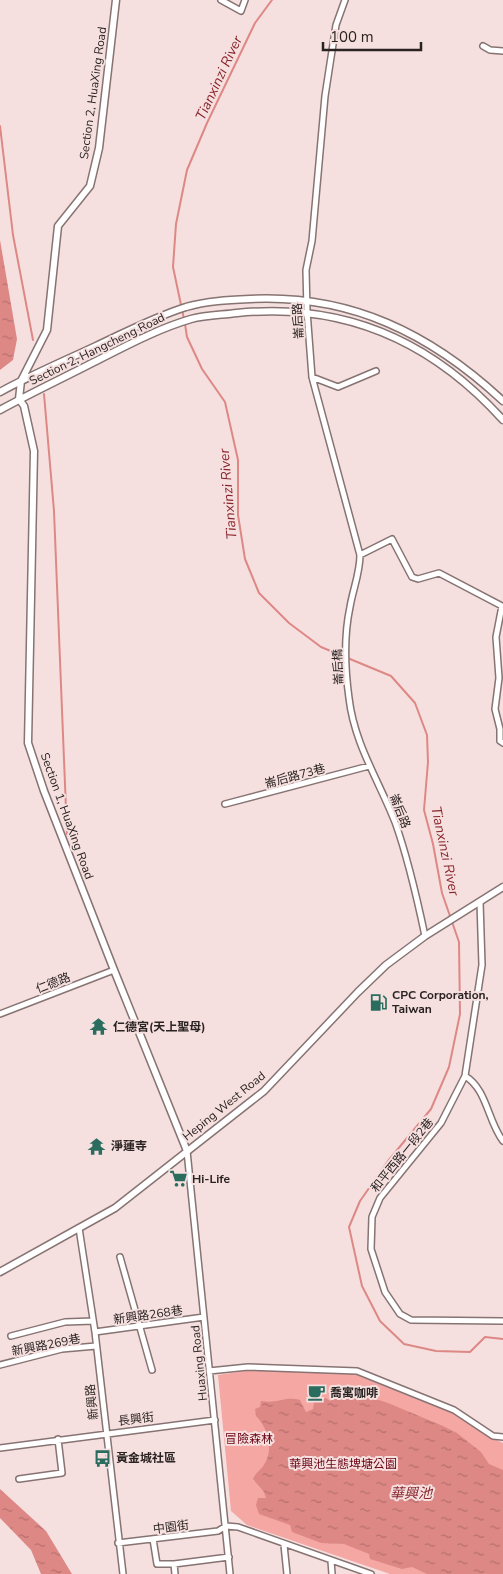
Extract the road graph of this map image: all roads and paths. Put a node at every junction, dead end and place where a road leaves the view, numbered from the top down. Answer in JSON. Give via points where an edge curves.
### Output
{"nodes":[{"id":1,"x":116,"y":0,"type":"edge"},
{"id":2,"x":221,"y":0,"type":"edge"},
{"id":3,"x":245,"y":0,"type":"edge"},
{"id":4,"x":346,"y":0,"type":"edge"},
{"id":5,"x":483,"y":46,"type":"dead end"},
{"id":6,"x":503,"y":51,"type":"edge"},
{"id":7,"x":307,"y":300,"type":"junction"},
{"id":8,"x":307,"y":311,"type":"junction"},
{"id":9,"x":376,"y":371,"type":"dead end"},
{"id":10,"x":312,"y":377,"type":"junction"},
{"id":11,"x":21,"y":381,"type":"junction"},
{"id":12,"x":0,"y":392,"type":"edge"},
{"id":13,"x":19,"y":400,"type":"junction"},
{"id":14,"x":503,"y":401,"type":"edge"},
{"id":15,"x":0,"y":410,"type":"edge"},
{"id":16,"x":503,"y":420,"type":"edge"},
{"id":17,"x":360,"y":555,"type":"junction"},
{"id":18,"x":347,"y":637,"type":"joint"},
{"id":19,"x":348,"y":697,"type":"joint"},
{"id":20,"x":503,"y":743,"type":"edge"},
{"id":21,"x":369,"y":766,"type":"junction"},
{"id":22,"x":225,"y":804,"type":"dead end"},
{"id":23,"x":503,"y":886,"type":"edge"},
{"id":24,"x":480,"y":902,"type":"junction"},
{"id":25,"x":425,"y":936,"type":"junction"},
{"id":26,"x":114,"y":970,"type":"junction"},
{"id":27,"x":0,"y":1014,"type":"edge"},
{"id":28,"x":466,"y":1076,"type":"junction"},
{"id":29,"x":503,"y":1140,"type":"edge"},
{"id":30,"x":187,"y":1151,"type":"junction"},
{"id":31,"x":79,"y":1228,"type":"junction"},
{"id":32,"x":120,"y":1257,"type":"dead end"},
{"id":33,"x":0,"y":1272,"type":"edge"},
{"id":34,"x":204,"y":1317,"type":"junction"},
{"id":35,"x":93,"y":1321,"type":"junction"},
{"id":36,"x":503,"y":1321,"type":"edge"},
{"id":37,"x":140,"y":1326,"type":"junction"},
{"id":38,"x":95,"y":1332,"type":"junction"},
{"id":39,"x":11,"y":1336,"type":"dead end"},
{"id":40,"x":96,"y":1346,"type":"junction"},
{"id":41,"x":0,"y":1365,"type":"edge"},
{"id":42,"x":152,"y":1370,"type":"dead end"},
{"id":43,"x":209,"y":1371,"type":"junction"},
{"id":44,"x":215,"y":1420,"type":"junction"},
{"id":45,"x":105,"y":1433,"type":"junction"},
{"id":46,"x":503,"y":1438,"type":"edge"},
{"id":47,"x":58,"y":1439,"type":"junction"},
{"id":48,"x":0,"y":1448,"type":"edge"},
{"id":49,"x":19,"y":1479,"type":"dead end"},
{"id":50,"x":226,"y":1526,"type":"junction"},
{"id":51,"x":153,"y":1539,"type":"junction"},
{"id":52,"x":118,"y":1543,"type":"junction"},
{"id":53,"x":284,"y":1545,"type":"junction"},
{"id":54,"x":229,"y":1557,"type":"junction"},
{"id":55,"x":331,"y":1561,"type":"junction"},
{"id":56,"x":174,"y":1564,"type":"junction"},
{"id":57,"x":123,"y":1574,"type":"edge"},
{"id":58,"x":175,"y":1574,"type":"edge"},
{"id":59,"x":230,"y":1574,"type":"edge"},
{"id":60,"x":287,"y":1574,"type":"edge"},
{"id":61,"x":332,"y":1574,"type":"edge"},
{"id":62,"x":371,"y":1574,"type":"edge"}],
"edges":[{"from":1,"to":11,"type":"street","name":"Section 2, HuaXing Road","via":[[99,148],[90,186],[58,226],[47,330]]},
{"from":2,"to":3,"type":"street","via":[[241,11]]},
{"from":4,"to":7,"type":"street","name":"崙后路","via":[[336,25],[325,96],[312,241],[306,270]]},
{"from":5,"to":6,"type":"street"},
{"from":7,"to":8,"type":"street","name":"崙后路"},
{"from":7,"to":11,"type":"street","name":"Section 2, Hangcheng Road","via":[[264,298],[216,301],[188,307],[159,316]]},
{"from":7,"to":14,"type":"street","name":"Section 2, Hangcheng Road","via":[[357,312],[413,334],[474,374]]},
{"from":8,"to":10,"type":"street","name":"崙后路"},
{"from":8,"to":13,"type":"street","name":"Section 2, Hangcheng Road","via":[[260,311],[194,318],[162,328]]},
{"from":8,"to":16,"type":"street","name":"Section 2, Hangcheng Road","via":[[365,325],[404,340],[481,395]]},
{"from":9,"to":10,"type":"street","via":[[338,388]]},
{"from":10,"to":17,"type":"street","name":"崙后路"},
{"from":11,"to":12,"type":"street","name":"Section 2, Hangcheng Road"},
{"from":11,"to":13,"type":"street","name":"Section 1, HuaXing Road"},
{"from":13,"to":15,"type":"street","name":"Section 2, Hangcheng Road"},
{"from":13,"to":26,"type":"street","name":"Section 1, HuaXing Road","via":[[24,406],[34,451],[28,743]]},
{"from":17,"to":18,"type":"street","name":"崙后路"},
{"from":17,"to":20,"type":"street","via":[[392,539],[412,577],[418,579],[439,573],[502,606],[496,637],[499,678],[496,709],[500,741]]},
{"from":18,"to":19,"type":"street","name":"崙后橋"},
{"from":19,"to":21,"type":"street","name":"崙后路"},
{"from":21,"to":22,"type":"street","name":"崙后路73巷"},
{"from":21,"to":25,"type":"street","name":"崙后路","via":[[395,824]]},
{"from":23,"to":24,"type":"street","name":"Heping West Road"},
{"from":24,"to":25,"type":"street","name":"Heping West Road"},
{"from":24,"to":28,"type":"street","name":"和平西路一段2巷","via":[[482,965]]},
{"from":25,"to":30,"type":"street","name":"Heping West Road","via":[[386,965],[264,1091]]},
{"from":26,"to":27,"type":"street","name":"仁德路"},
{"from":26,"to":30,"type":"street","name":"Section 1, HuaXing Road"},
{"from":28,"to":29,"type":"street","via":[[471,1079]]},
{"from":28,"to":36,"type":"street","name":"和平西路一段2巷","via":[[441,1123],[380,1198],[372,1217],[371,1249],[390,1303],[400,1314],[411,1320]]},
{"from":30,"to":31,"type":"street","name":"Heping West Road","via":[[115,1208]]},
{"from":30,"to":34,"type":"street","name":"Huaxing Road"},
{"from":31,"to":33,"type":"street","name":"Heping West Road"},
{"from":31,"to":35,"type":"street","name":"新興路"},
{"from":32,"to":37,"type":"street"},
{"from":34,"to":37,"type":"street","name":"新興路268巷"},
{"from":34,"to":43,"type":"street","name":"Huaxing Road"},
{"from":35,"to":38,"type":"street","name":"新興路"},
{"from":35,"to":39,"type":"street","via":[[65,1322]]},
{"from":37,"to":38,"type":"street","name":"新興路268巷"},
{"from":37,"to":42,"type":"street"},
{"from":38,"to":40,"type":"street","name":"新興路"},
{"from":40,"to":41,"type":"street","name":"新興路269巷","via":[[62,1349]]},
{"from":40,"to":45,"type":"street","name":"新興路"},
{"from":43,"to":44,"type":"street","name":"Huaxing Road"},
{"from":43,"to":46,"type":"street","via":[[248,1367],[357,1371],[454,1410],[493,1436]]},
{"from":44,"to":45,"type":"street","name":"長興街"},
{"from":44,"to":50,"type":"street","name":"Huaxing Road"},
{"from":45,"to":47,"type":"street","name":"長興街"},
{"from":45,"to":52,"type":"street","name":"新興路"},
{"from":47,"to":48,"type":"street","name":"長興街"},
{"from":47,"to":49,"type":"street","via":[[62,1473]]},
{"from":50,"to":51,"type":"street","name":"中園街","via":[[218,1531]]},
{"from":50,"to":53,"type":"street","via":[[238,1527]]},
{"from":50,"to":54,"type":"street","name":"Huaxing Road"},
{"from":51,"to":52,"type":"street","name":"中園街"},
{"from":51,"to":56,"type":"street","via":[[157,1564]]},
{"from":52,"to":57,"type":"street","name":"新興路"},
{"from":53,"to":55,"type":"street"},
{"from":53,"to":60,"type":"street"},
{"from":54,"to":56,"type":"street"},
{"from":54,"to":59,"type":"street","name":"Huaxing Road"},
{"from":55,"to":61,"type":"street"},
{"from":55,"to":62,"type":"street"},
{"from":56,"to":58,"type":"street"}]}
